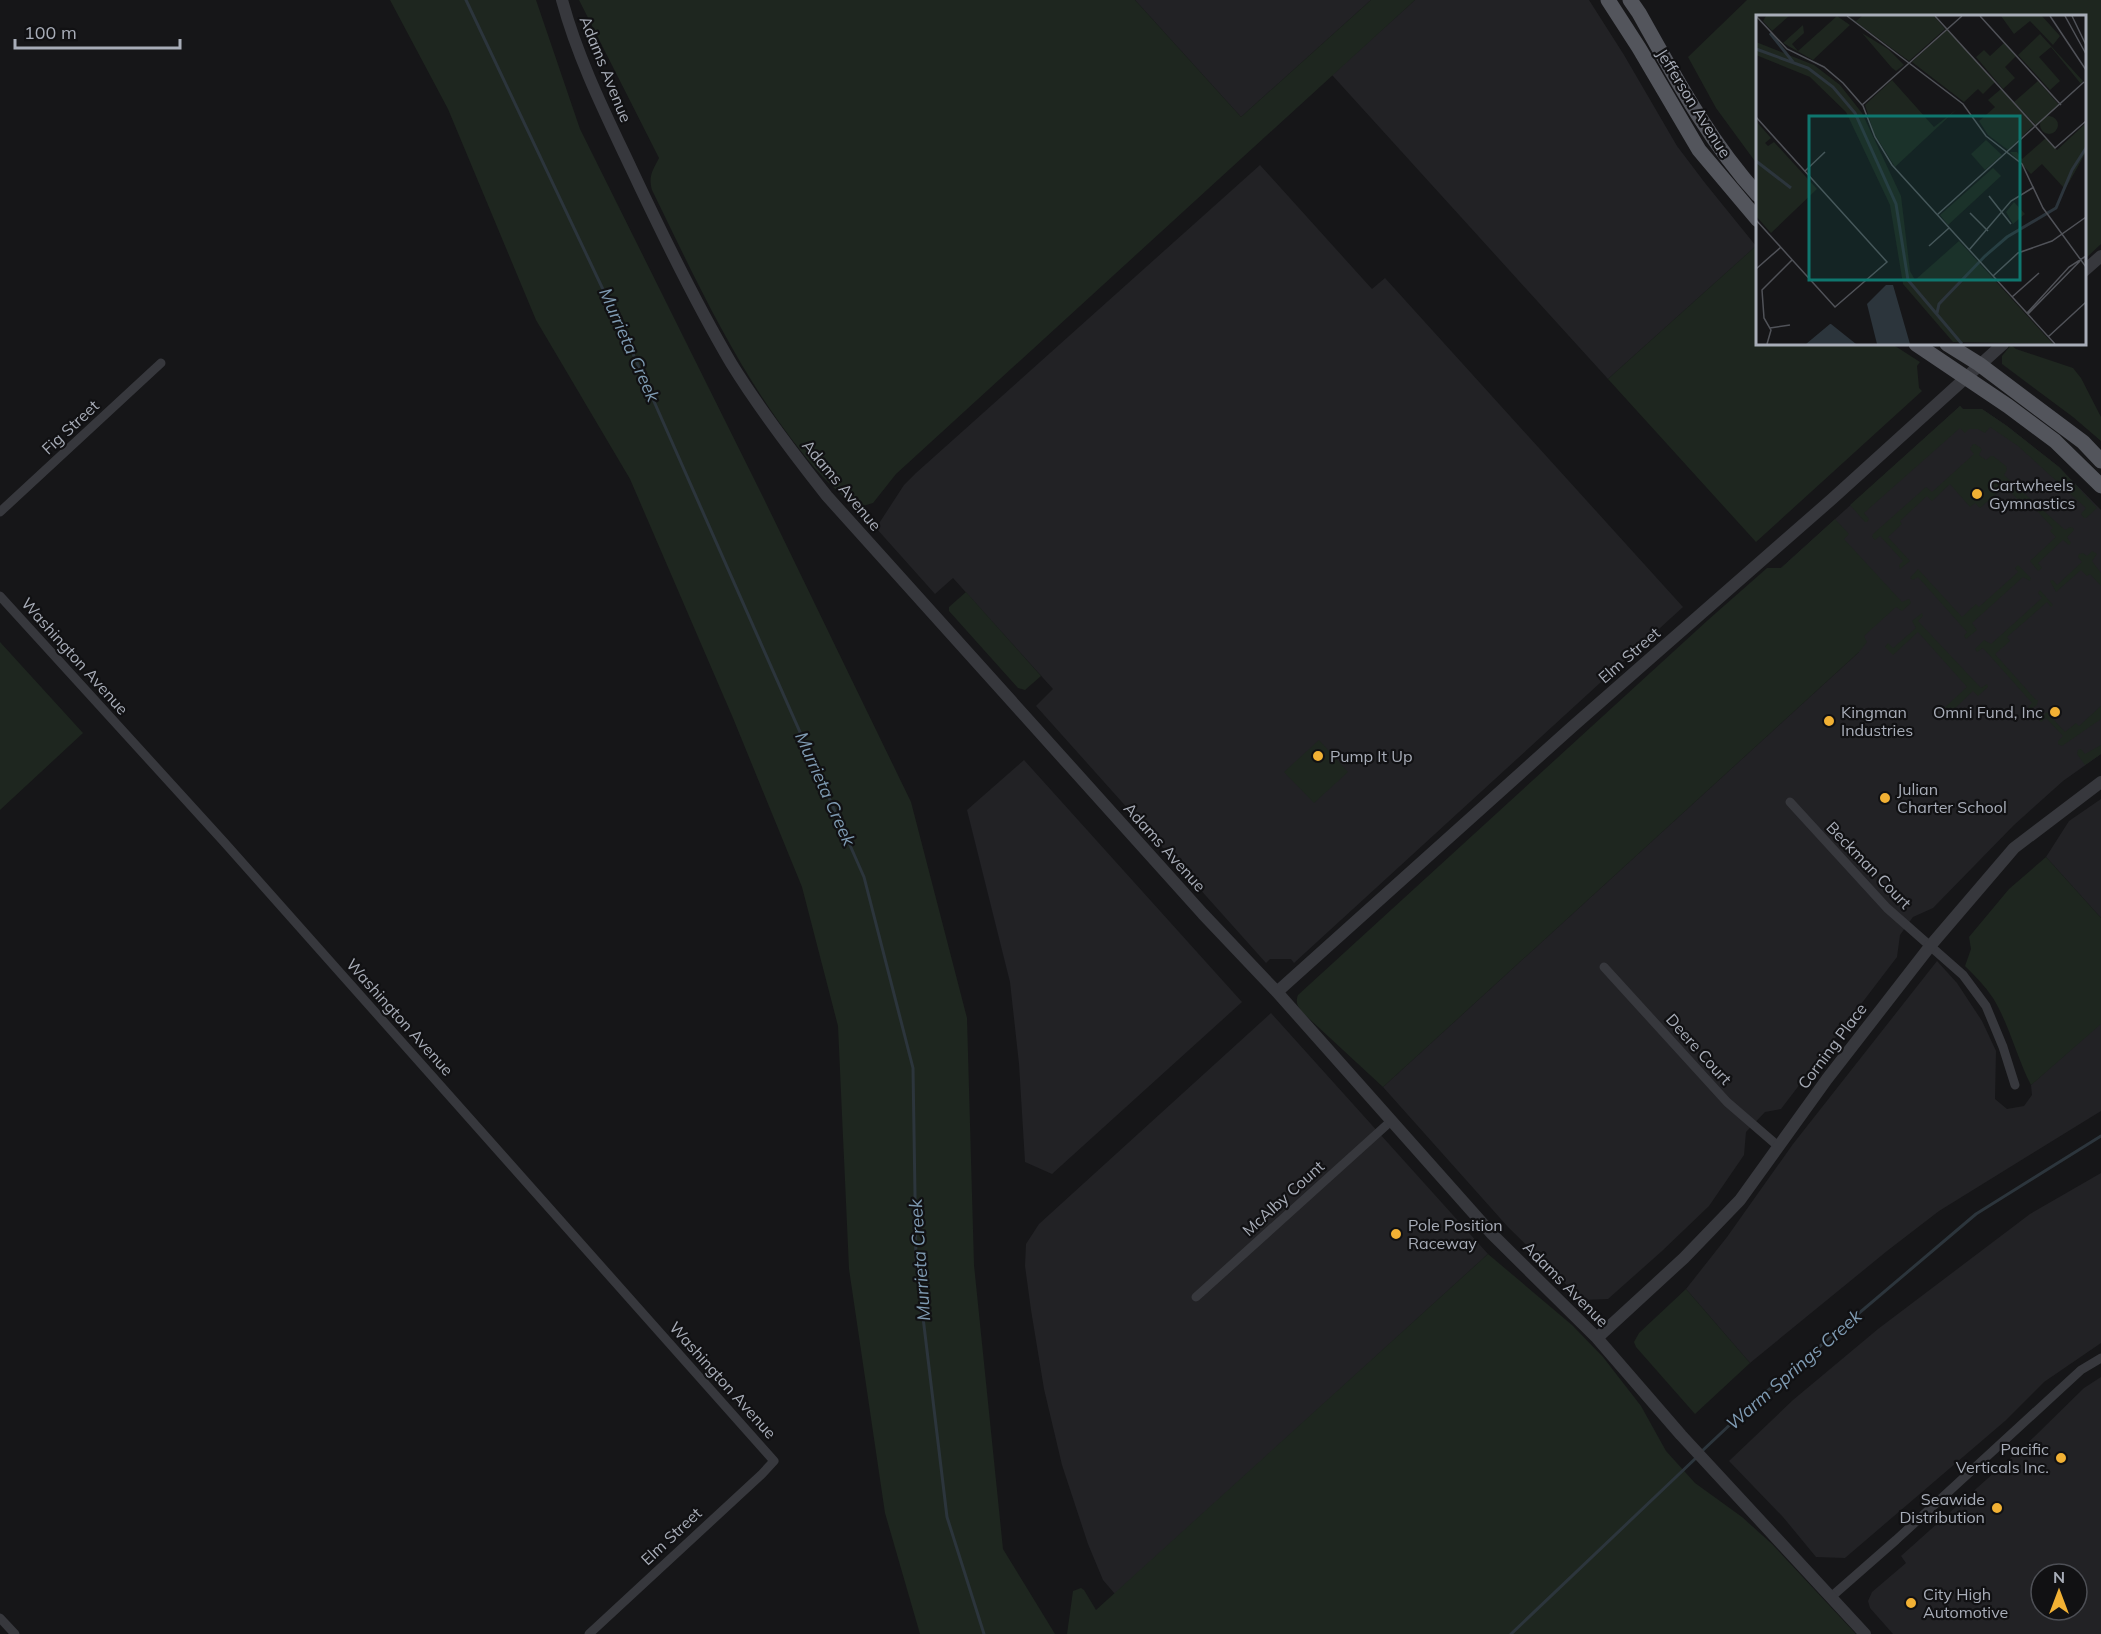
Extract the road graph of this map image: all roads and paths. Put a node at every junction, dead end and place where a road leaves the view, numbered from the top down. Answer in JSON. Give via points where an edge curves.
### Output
{"nodes":[{"id":1,"x":562,"y":0,"type":"edge"},
{"id":2,"x":1608,"y":0,"type":"edge"},
{"id":3,"x":1629,"y":0,"type":"edge"},
{"id":4,"x":1699,"y":150,"type":"junction"},
{"id":5,"x":1756,"y":195,"type":"edge"},
{"id":6,"x":1756,"y":196,"type":"edge"},
{"id":7,"x":1756,"y":218,"type":"edge"},
{"id":8,"x":2101,"y":256,"type":"edge"},
{"id":9,"x":2086,"y":270,"type":"edge"},
{"id":10,"x":1917,"y":345,"type":"edge"},
{"id":11,"x":1949,"y":345,"type":"edge"},
{"id":12,"x":2002,"y":345,"type":"edge"},
{"id":13,"x":161,"y":363,"type":"dead end"},
{"id":14,"x":1979,"y":364,"type":"junction"},
{"id":15,"x":1964,"y":378,"type":"junction"},
{"id":16,"x":2101,"y":461,"type":"edge"},
{"id":17,"x":2101,"y":486,"type":"edge"},
{"id":18,"x":0,"y":512,"type":"edge"},
{"id":19,"x":0,"y":596,"type":"edge"},
{"id":20,"x":2101,"y":782,"type":"edge"},
{"id":21,"x":1790,"y":802,"type":"dead end"},
{"id":22,"x":1931,"y":945,"type":"junction"},
{"id":23,"x":1604,"y":967,"type":"dead end"},
{"id":24,"x":1277,"y":992,"type":"junction"},
{"id":25,"x":2015,"y":1085,"type":"dead end"},
{"id":26,"x":1391,"y":1121,"type":"junction"},
{"id":27,"x":1778,"y":1146,"type":"junction"},
{"id":28,"x":1196,"y":1297,"type":"dead end"},
{"id":29,"x":1597,"y":1338,"type":"junction"},
{"id":30,"x":2101,"y":1358,"type":"edge"},
{"id":31,"x":774,"y":1461,"type":"joint"},
{"id":32,"x":1831,"y":1597,"type":"junction"},
{"id":33,"x":0,"y":1618,"type":"edge"},
{"id":34,"x":15,"y":1634,"type":"edge"},
{"id":35,"x":589,"y":1634,"type":"edge"},
{"id":36,"x":1865,"y":1634,"type":"edge"}],
"edges":[{"from":1,"to":24,"type":"street","name":"Adams Avenue","via":[[588,73],[678,265],[732,363],[785,444],[827,496]]},
{"from":2,"to":4,"type":"main road","name":"Jefferson Avenue"},
{"from":3,"to":5,"type":"main road","name":"Jefferson Avenue","via":[[1693,109]]},
{"from":4,"to":6,"type":"main road","via":[[1706,148],[1741,188]]},
{"from":4,"to":7,"type":"main road","name":"Jefferson Avenue"},
{"from":8,"to":9,"type":"street"},
{"from":10,"to":15,"type":"main road"},
{"from":11,"to":14,"type":"main road"},
{"from":12,"to":14,"type":"street","name":"Elm Street"},
{"from":13,"to":18,"type":"street","name":"Fig Street"},
{"from":14,"to":15,"type":"street","name":"Elm Street"},
{"from":14,"to":16,"type":"main road","via":[[2083,442]]},
{"from":15,"to":17,"type":"main road","via":[[2055,441]]},
{"from":15,"to":24,"type":"street","name":"Elm Street"},
{"from":19,"to":31,"type":"street","name":"Washington Avenue"},
{"from":20,"to":22,"type":"street","name":"Corning Place","via":[[2014,848]]},
{"from":21,"to":22,"type":"street","name":"Beckman Court","via":[[1887,908]]},
{"from":22,"to":25,"type":"street","name":"Beckman Court","via":[[1963,975],[1986,1006]]},
{"from":22,"to":27,"type":"street","name":"Corning Place"},
{"from":23,"to":27,"type":"street","name":"Deere Court","via":[[1727,1102]]},
{"from":24,"to":26,"type":"street","name":"Adams Avenue"},
{"from":26,"to":28,"type":"street","name":"McAlby Count"},
{"from":26,"to":29,"type":"street","name":"Adams Avenue","via":[[1492,1234]]},
{"from":27,"to":29,"type":"street","name":"Corning Place","via":[[1740,1200]]},
{"from":29,"to":32,"type":"street","name":"Adams Avenue"},
{"from":30,"to":32,"type":"street","via":[[2081,1370]]},
{"from":31,"to":35,"type":"street","name":"Elm Street"},
{"from":32,"to":36,"type":"street","name":"Adams Avenue"},
{"from":33,"to":34,"type":"street"}]}
